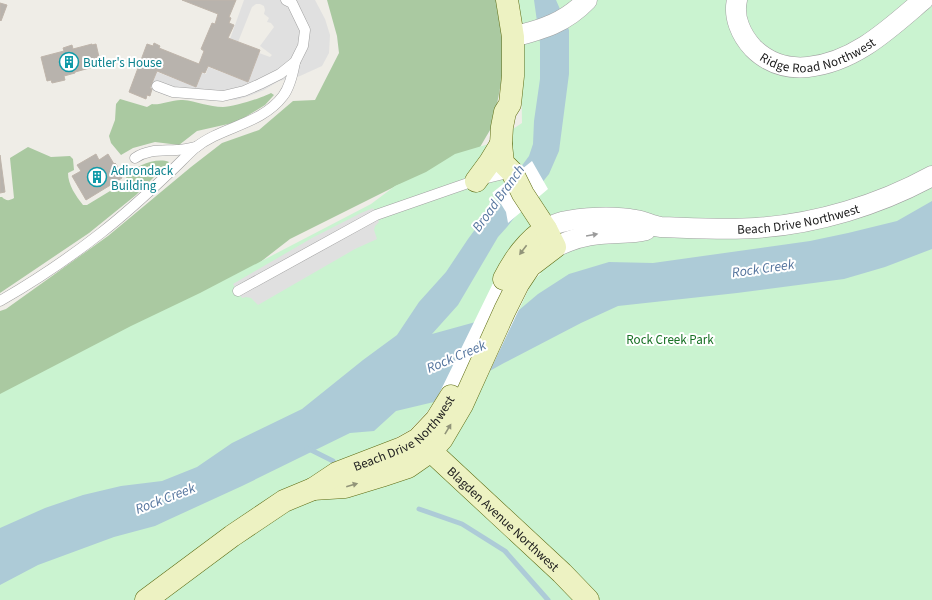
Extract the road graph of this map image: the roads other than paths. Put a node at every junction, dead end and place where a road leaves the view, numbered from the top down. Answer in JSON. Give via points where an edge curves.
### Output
{"nodes":[{"id":1,"x":286,"y":0,"type":"edge"},
{"id":2,"x":507,"y":0,"type":"edge"},
{"id":3,"x":587,"y":0,"type":"edge"},
{"id":4,"x":737,"y":0,"type":"edge"},
{"id":5,"x":923,"y":0,"type":"edge"},
{"id":6,"x":513,"y":37,"type":"junction"},
{"id":7,"x":295,"y":62,"type":"junction"},
{"id":8,"x":157,"y":86,"type":"dead end"},
{"id":9,"x":510,"y":104,"type":"junction"},
{"id":10,"x":502,"y":144,"type":"junction"},
{"id":11,"x":196,"y":147,"type":"junction"},
{"id":12,"x":135,"y":158,"type":"dead end"},
{"id":13,"x":512,"y":174,"type":"junction"},
{"id":14,"x":932,"y":176,"type":"edge"},
{"id":15,"x":476,"y":180,"type":"junction"},
{"id":16,"x":551,"y":238,"type":"junction"},
{"id":17,"x":238,"y":291,"type":"dead end"},
{"id":18,"x":0,"y":301,"type":"edge"},
{"id":19,"x":425,"y":445,"type":"junction"},
{"id":20,"x":146,"y":600,"type":"edge"},
{"id":21,"x":588,"y":600,"type":"edge"}],
"edges":[{"from":1,"to":7,"type":"lane","via":[[292,4],[305,30],[303,46]]},
{"from":2,"to":6,"type":"main road"},
{"from":3,"to":6,"type":"street","via":[[566,18],[551,26]]},
{"from":4,"to":5,"type":"street","name":"Ridge Road Northwest","via":[[740,29],[752,47],[775,63],[800,68],[832,62],[862,48]]},
{"from":6,"to":9,"type":"main road"},
{"from":7,"to":8,"type":"lane","via":[[280,74],[260,84],[223,96],[173,92]]},
{"from":7,"to":11,"type":"lane","via":[[284,96],[267,111]]},
{"from":9,"to":10,"type":"main road","via":[[505,112]]},
{"from":9,"to":13,"type":"main road","via":[[516,114],[516,158]]},
{"from":10,"to":13,"type":"main road","via":[[503,163]]},
{"from":10,"to":15,"type":"main road"},
{"from":11,"to":12,"type":"lane","via":[[142,153]]},
{"from":11,"to":18,"type":"lane","via":[[101,233]]},
{"from":13,"to":15,"type":"lane"},
{"from":13,"to":16,"type":"main road"},
{"from":14,"to":16,"type":"street","name":"Beach Drive Northwest","via":[[875,201],[795,223],[732,228],[658,227],[638,232]]},
{"from":15,"to":17,"type":"lane","via":[[376,215]]},
{"from":16,"to":19,"type":"main road","name":"Beach Drive Northwest","via":[[530,266],[514,275],[504,310],[454,405],[442,439]]},
{"from":19,"to":20,"type":"main road","name":"Beach Drive Northwest","via":[[408,467],[345,487],[313,489],[284,501]]},
{"from":19,"to":21,"type":"main road","name":"Blagden Avenue Northwest","via":[[558,568]]}]}
